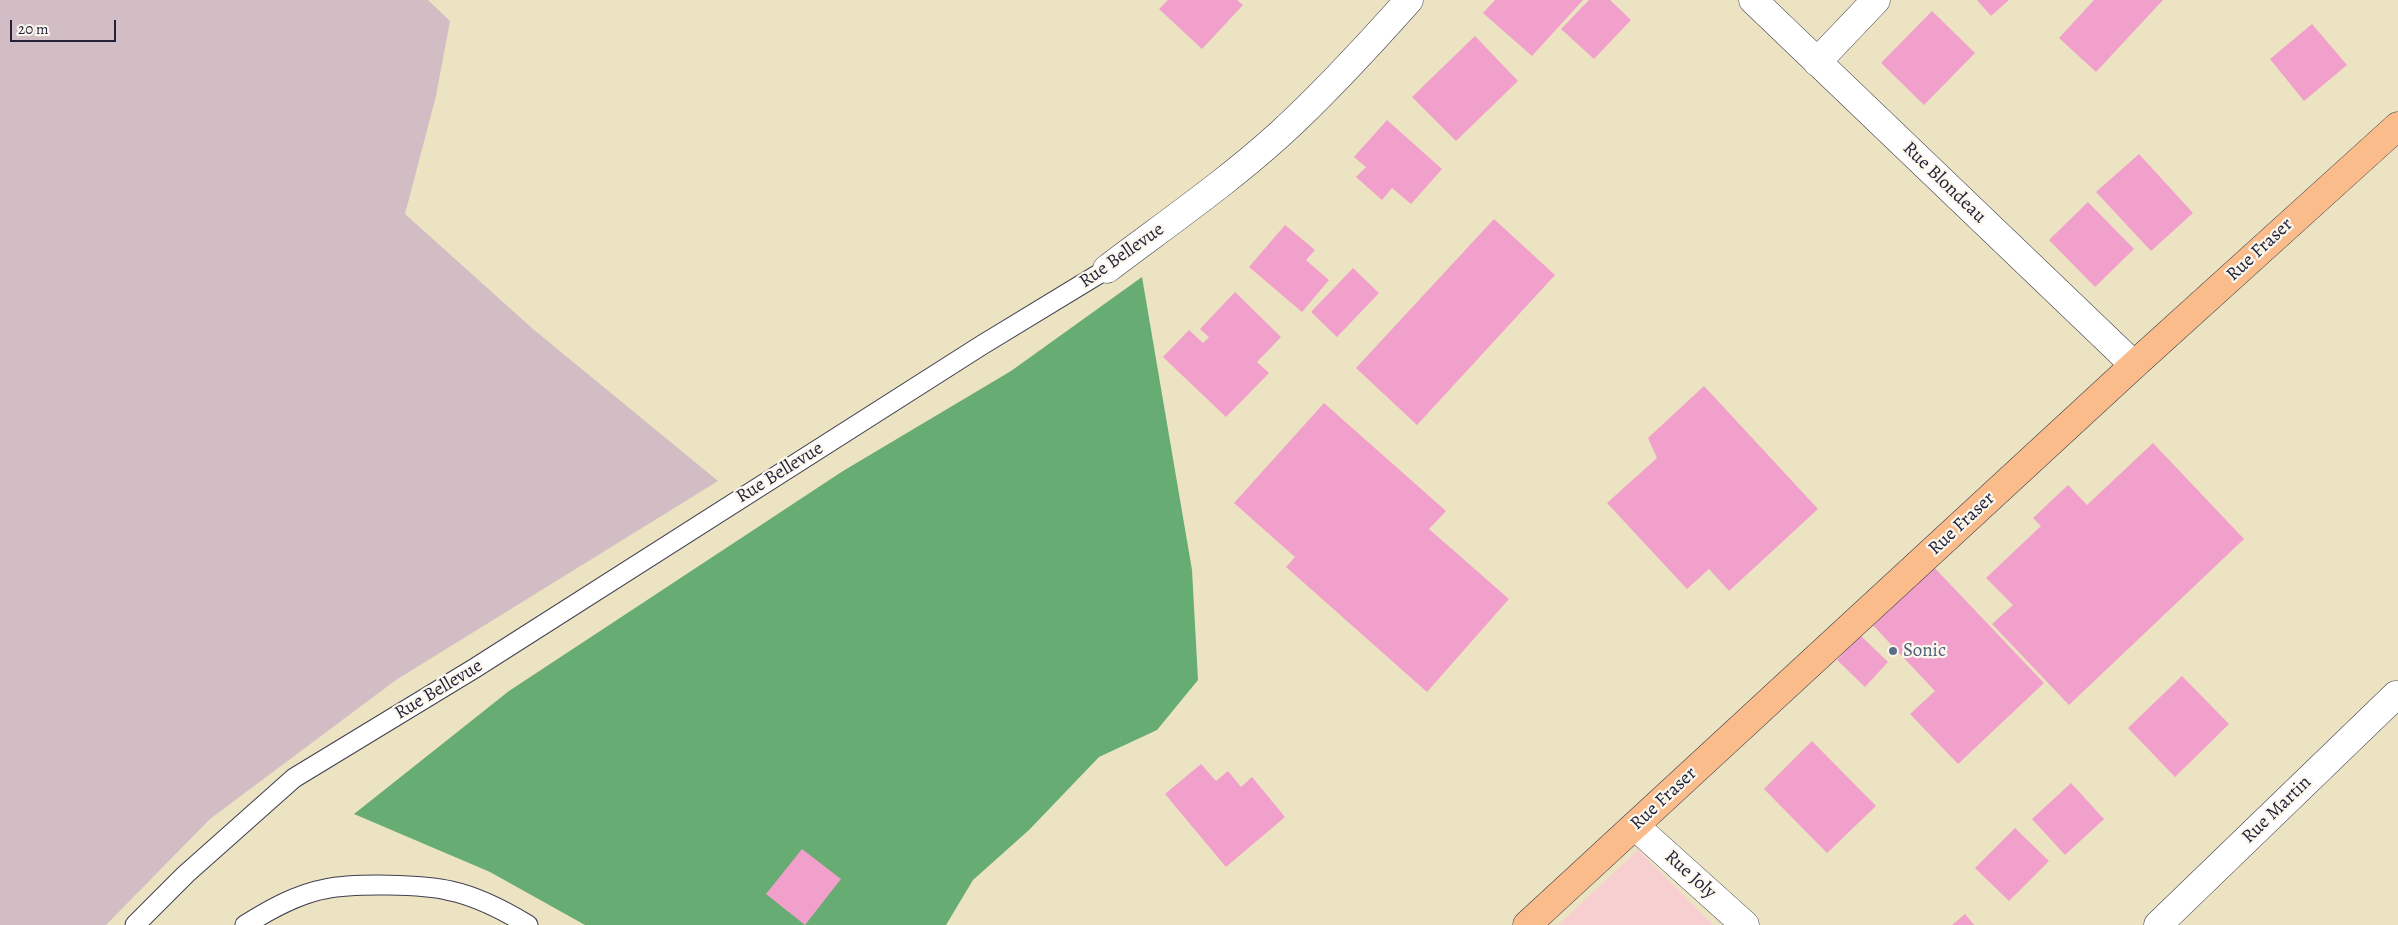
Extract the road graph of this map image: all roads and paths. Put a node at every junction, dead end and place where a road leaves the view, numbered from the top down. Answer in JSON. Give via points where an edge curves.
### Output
{"nodes":[{"id":1,"x":1409,"y":0,"type":"edge"},
{"id":2,"x":1753,"y":0,"type":"edge"},
{"id":3,"x":1876,"y":0,"type":"edge"},
{"id":4,"x":1817,"y":62,"type":"junction"},
{"id":5,"x":2398,"y":126,"type":"edge"},
{"id":6,"x":1107,"y":269,"type":"joint"},
{"id":7,"x":2134,"y":365,"type":"junction"},
{"id":8,"x":2396,"y":695,"type":"dead end"},
{"id":9,"x":1635,"y":826,"type":"junction"},
{"id":10,"x":135,"y":925,"type":"edge"},
{"id":11,"x":245,"y":925,"type":"edge"},
{"id":12,"x":528,"y":925,"type":"edge"},
{"id":13,"x":1527,"y":925,"type":"edge"},
{"id":14,"x":1745,"y":925,"type":"edge"},
{"id":15,"x":2158,"y":925,"type":"edge"}],
"edges":[{"from":1,"to":6,"type":"street","name":"Rue Bellevue","via":[[1349,66],[1280,134],[1217,187]]},
{"from":2,"to":4,"type":"street","name":"Rue Blondeau"},
{"from":3,"to":4,"type":"street"},
{"from":4,"to":7,"type":"street","name":"Rue Blondeau"},
{"from":5,"to":7,"type":"main road","name":"Rue Fraser"},
{"from":6,"to":10,"type":"lane","name":"Rue Bellevue","via":[[475,668],[294,778],[186,874]]},
{"from":7,"to":9,"type":"main road","name":"Rue Fraser"},
{"from":8,"to":15,"type":"street","name":"Rue Martin"},
{"from":9,"to":13,"type":"main road","name":"Rue Fraser"},
{"from":9,"to":14,"type":"street","name":"Rue Joly"},
{"from":11,"to":12,"type":"lane","via":[[270,909],[325,889],[386,885],[451,890],[504,910]]}]}
